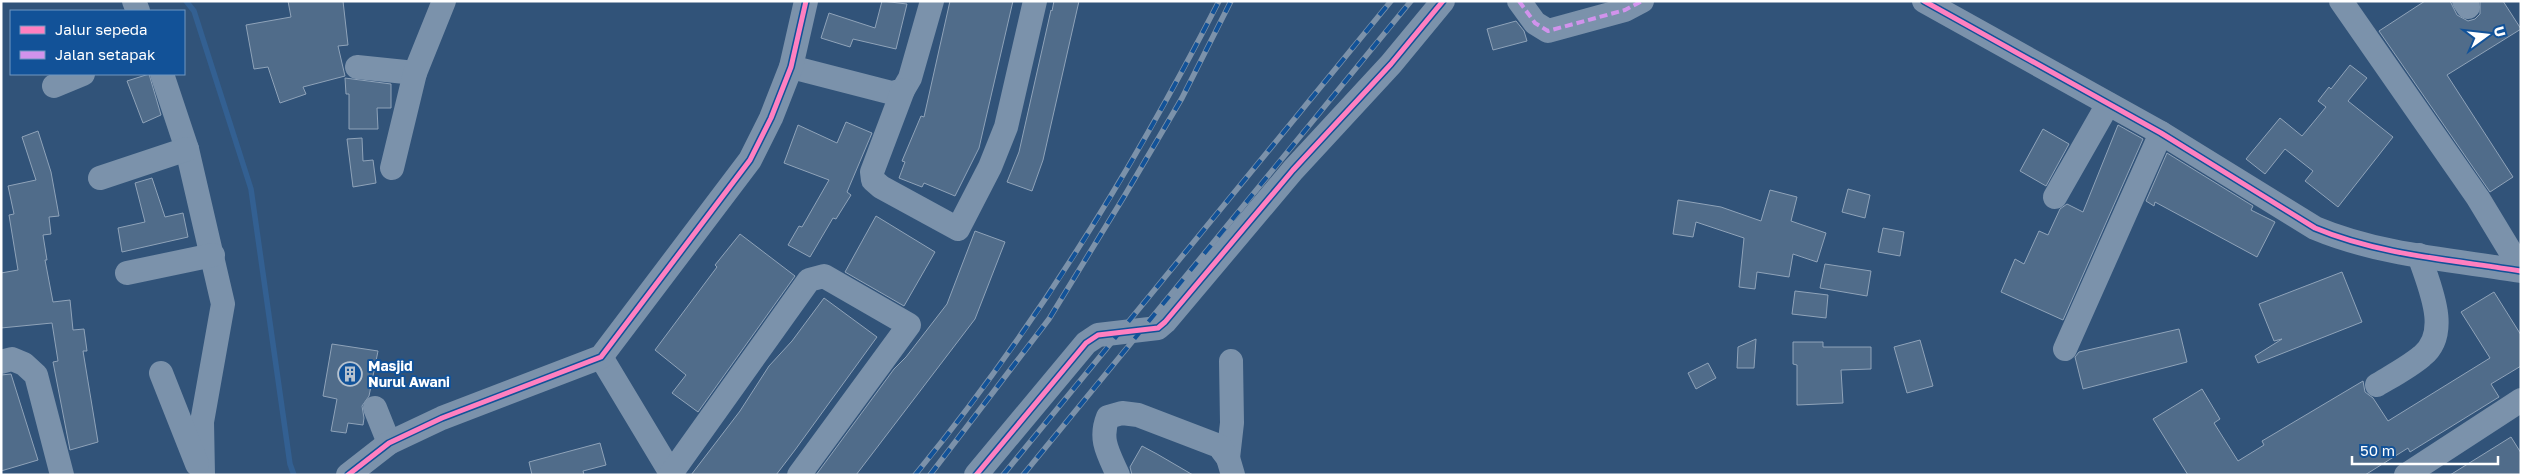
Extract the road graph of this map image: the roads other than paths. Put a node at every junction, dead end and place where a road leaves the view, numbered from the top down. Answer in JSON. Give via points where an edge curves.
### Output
{"nodes":[{"id":1,"x":444,"y":1,"type":"edge"},
{"id":2,"x":806,"y":1,"type":"edge"},
{"id":3,"x":932,"y":1,"type":"edge"},
{"id":4,"x":1035,"y":1,"type":"edge"},
{"id":5,"x":1443,"y":1,"type":"edge"},
{"id":6,"x":1519,"y":1,"type":"edge"},
{"id":7,"x":1642,"y":1,"type":"edge"},
{"id":8,"x":1924,"y":1,"type":"edge"},
{"id":9,"x":2342,"y":1,"type":"edge"},
{"id":10,"x":357,"y":67,"type":"dead end"},
{"id":11,"x":791,"y":67,"type":"junction"},
{"id":12,"x":415,"y":73,"type":"junction"},
{"id":13,"x":81,"y":75,"type":"edge"},
{"id":14,"x":162,"y":75,"type":"edge"},
{"id":15,"x":54,"y":86,"type":"dead end"},
{"id":16,"x":903,"y":90,"type":"junction"},
{"id":17,"x":2108,"y":104,"type":"junction"},
{"id":18,"x":2161,"y":133,"type":"junction"},
{"id":19,"x":187,"y":149,"type":"junction"},
{"id":20,"x":392,"y":168,"type":"dead end"},
{"id":21,"x":100,"y":178,"type":"dead end"},
{"id":22,"x":2055,"y":197,"type":"dead end"},
{"id":23,"x":213,"y":255,"type":"junction"},
{"id":24,"x":2419,"y":255,"type":"junction"},
{"id":25,"x":2521,"y":270,"type":"edge"},
{"id":26,"x":126,"y":273,"type":"dead end"},
{"id":27,"x":2065,"y":349,"type":"dead end"},
{"id":28,"x":601,"y":357,"type":"junction"},
{"id":29,"x":1231,"y":361,"type":"dead end"},
{"id":30,"x":1,"y":362,"type":"edge"},
{"id":31,"x":161,"y":373,"type":"dead end"},
{"id":32,"x":2377,"y":385,"type":"dead end"},
{"id":33,"x":2521,"y":400,"type":"edge"},
{"id":34,"x":375,"y":408,"type":"dead end"},
{"id":35,"x":389,"y":443,"type":"junction"},
{"id":36,"x":1231,"y":466,"type":"edge"},
{"id":37,"x":669,"y":474,"type":"edge"},
{"id":38,"x":62,"y":475,"type":"edge"},
{"id":39,"x":202,"y":475,"type":"edge"},
{"id":40,"x":348,"y":475,"type":"edge"},
{"id":41,"x":799,"y":475,"type":"edge"},
{"id":42,"x":976,"y":475,"type":"edge"},
{"id":43,"x":1118,"y":475,"type":"edge"},
{"id":44,"x":2406,"y":475,"type":"edge"}],
"edges":[{"from":1,"to":12,"type":"street"},
{"from":2,"to":11,"type":"street"},
{"from":3,"to":16,"type":"street","via":[[910,78]]},
{"from":4,"to":16,"type":"street","via":[[1006,127],[990,167],[958,229],[873,180],[872,172]]},
{"from":5,"to":42,"type":"street","via":[[1391,64],[1293,170],[1165,322],[1158,328],[1098,335],[1086,343]]},
{"from":6,"to":7,"type":"street","via":[[1535,23],[1548,31],[1625,10]]},
{"from":8,"to":17,"type":"street"},
{"from":9,"to":25,"type":"street","via":[[2478,198]]},
{"from":10,"to":12,"type":"street"},
{"from":11,"to":16,"type":"street","via":[[892,93]]},
{"from":11,"to":28,"type":"street","via":[[750,160]]},
{"from":12,"to":20,"type":"street"},
{"from":13,"to":15,"type":"street"},
{"from":14,"to":19,"type":"street"},
{"from":17,"to":18,"type":"street"},
{"from":17,"to":22,"type":"street"},
{"from":18,"to":24,"type":"street","via":[[2315,228],[2342,239]]},
{"from":18,"to":27,"type":"street"},
{"from":19,"to":21,"type":"street"},
{"from":19,"to":23,"type":"street"},
{"from":23,"to":26,"type":"street"},
{"from":23,"to":39,"type":"street","via":[[223,304],[202,422]]},
{"from":24,"to":25,"type":"street"},
{"from":24,"to":32,"type":"street","via":[[2437,316],[2436,337],[2424,355]]},
{"from":28,"to":35,"type":"street","via":[[442,418]]},
{"from":28,"to":37,"type":"street"},
{"from":29,"to":36,"type":"street"},
{"from":30,"to":38,"type":"street","via":[[12,359],[24,364],[36,376]]},
{"from":31,"to":39,"type":"street"},
{"from":33,"to":44,"type":"street"},
{"from":34,"to":35,"type":"street"},
{"from":35,"to":40,"type":"street"},
{"from":36,"to":43,"type":"street","via":[[1219,446],[1138,415],[1122,413],[1108,416],[1102,430]]},
{"from":37,"to":41,"type":"street","via":[[809,280],[824,276],[909,325]]}]}
